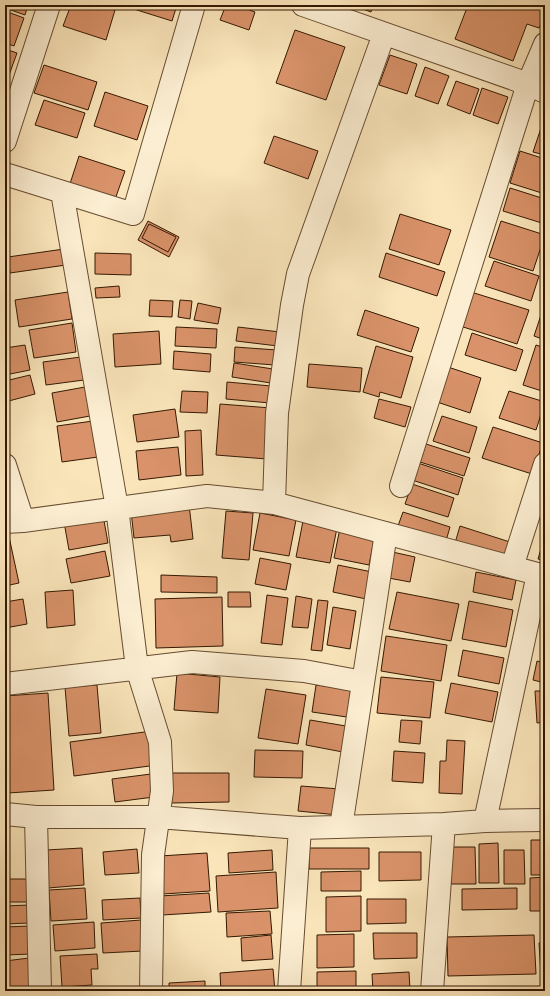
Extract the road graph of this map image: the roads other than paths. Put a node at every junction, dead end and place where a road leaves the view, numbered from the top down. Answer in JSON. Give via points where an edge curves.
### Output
{"nodes":[{"id":1,"x":49,"y":5,"type":"edge"},
{"id":2,"x":194,"y":5,"type":"edge"},
{"id":3,"x":303,"y":5,"type":"edge"},
{"id":4,"x":384,"y":34,"type":"junction"},
{"id":5,"x":545,"y":44,"type":"edge"},
{"id":6,"x":536,"y":88,"type":"edge"},
{"id":7,"x":5,"y":141,"type":"edge"},
{"id":8,"x":5,"y":174,"type":"edge"},
{"id":9,"x":62,"y":192,"type":"junction"},
{"id":10,"x":545,"y":464,"type":"edge"},
{"id":11,"x":5,"y":465,"type":"edge"},
{"id":12,"x":401,"y":486,"type":"dead end"},
{"id":13,"x":274,"y":503,"type":"junction"},
{"id":14,"x":117,"y":508,"type":"junction"},
{"id":15,"x":14,"y":522,"type":"edge"},
{"id":16,"x":386,"y":533,"type":"junction"},
{"id":17,"x":512,"y":567,"type":"junction"},
{"id":18,"x":542,"y":575,"type":"edge"},
{"id":19,"x":137,"y":668,"type":"junction"},
{"id":20,"x":363,"y":682,"type":"junction"},
{"id":21,"x":5,"y":684,"type":"edge"},
{"id":22,"x":5,"y":814,"type":"edge"},
{"id":23,"x":36,"y":817,"type":"junction"},
{"id":24,"x":158,"y":817,"type":"junction"},
{"id":25,"x":545,"y":820,"type":"edge"},
{"id":26,"x":485,"y":821,"type":"junction"},
{"id":27,"x":444,"y":824,"type":"junction"},
{"id":28,"x":341,"y":827,"type":"junction"},
{"id":29,"x":300,"y":828,"type":"junction"},
{"id":30,"x":40,"y":991,"type":"edge"},
{"id":31,"x":151,"y":991,"type":"edge"},
{"id":32,"x":289,"y":991,"type":"edge"},
{"id":33,"x":432,"y":991,"type":"edge"}],
"edges":[{"from":1,"to":7,"type":"street"},
{"from":2,"to":9,"type":"street","via":[[133,214]]},
{"from":3,"to":4,"type":"street"},
{"from":4,"to":6,"type":"street"},
{"from":4,"to":13,"type":"street","via":[[298,274],[277,413]]},
{"from":5,"to":6,"type":"street"},
{"from":6,"to":12,"type":"street"},
{"from":8,"to":9,"type":"street"},
{"from":9,"to":14,"type":"street"},
{"from":10,"to":17,"type":"street"},
{"from":11,"to":15,"type":"street"},
{"from":13,"to":14,"type":"street","via":[[207,496]]},
{"from":13,"to":16,"type":"street"},
{"from":14,"to":15,"type":"street"},
{"from":14,"to":19,"type":"street"},
{"from":16,"to":17,"type":"street"},
{"from":16,"to":20,"type":"street"},
{"from":17,"to":18,"type":"street"},
{"from":18,"to":26,"type":"street"},
{"from":19,"to":20,"type":"street","via":[[192,662],[304,671]]},
{"from":19,"to":21,"type":"street"},
{"from":19,"to":24,"type":"street","via":[[160,742],[162,791]]},
{"from":20,"to":28,"type":"street"},
{"from":22,"to":23,"type":"street"},
{"from":23,"to":24,"type":"street"},
{"from":23,"to":30,"type":"street"},
{"from":24,"to":29,"type":"street"},
{"from":24,"to":31,"type":"street","via":[[153,855]]},
{"from":25,"to":26,"type":"street"},
{"from":26,"to":27,"type":"street"},
{"from":27,"to":28,"type":"street"},
{"from":27,"to":33,"type":"street"},
{"from":28,"to":29,"type":"street"},
{"from":29,"to":32,"type":"street"}]}
